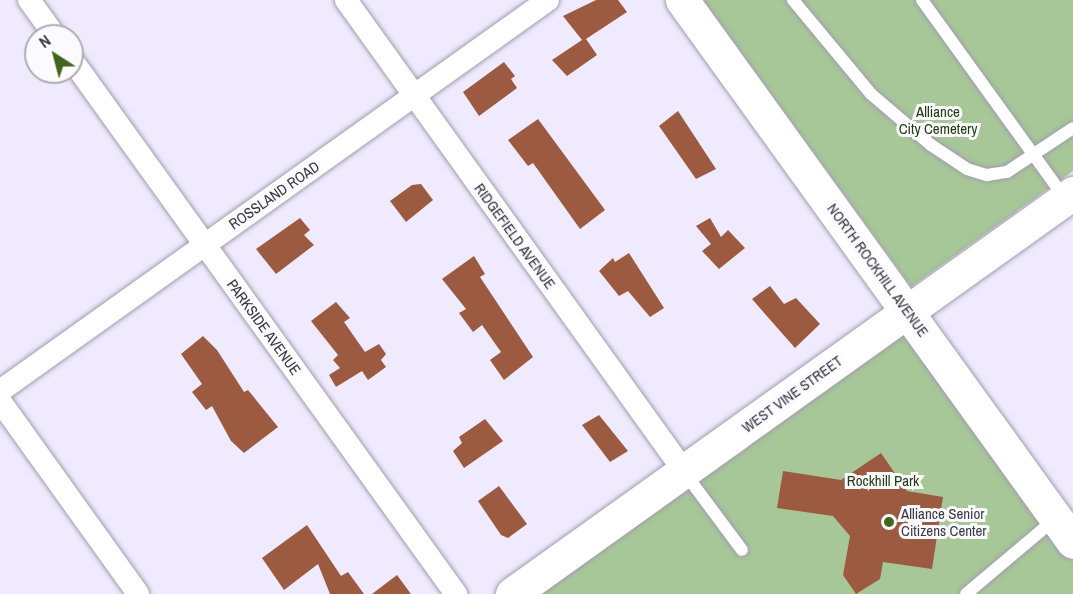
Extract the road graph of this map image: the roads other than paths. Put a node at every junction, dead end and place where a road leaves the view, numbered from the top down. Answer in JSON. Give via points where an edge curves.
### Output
{"nodes":[{"id":1,"x":29,"y":0,"type":"edge"},
{"id":2,"x":346,"y":0,"type":"edge"},
{"id":3,"x":548,"y":0,"type":"edge"},
{"id":4,"x":682,"y":0,"type":"edge"},
{"id":5,"x":794,"y":0,"type":"edge"},
{"id":6,"x":922,"y":0,"type":"edge"},
{"id":7,"x":46,"y":24,"type":"edge"},
{"id":8,"x":84,"y":77,"type":"edge"},
{"id":9,"x":414,"y":95,"type":"junction"},
{"id":10,"x":1073,"y":128,"type":"edge"},
{"id":11,"x":1034,"y":156,"type":"junction"},
{"id":12,"x":1069,"y":196,"type":"edge"},
{"id":13,"x":205,"y":244,"type":"junction"},
{"id":14,"x":909,"y":311,"type":"junction"},
{"id":15,"x":0,"y":391,"type":"edge"},
{"id":16,"x":0,"y":401,"type":"edge"},
{"id":17,"x":684,"y":471,"type":"junction"},
{"id":18,"x":1065,"y":530,"type":"edge"},
{"id":19,"x":742,"y":550,"type":"dead end"},
{"id":20,"x":138,"y":594,"type":"edge"},
{"id":21,"x":456,"y":594,"type":"edge"},
{"id":22,"x":512,"y":594,"type":"edge"},
{"id":23,"x":966,"y":594,"type":"edge"}],
"edges":[{"from":1,"to":7,"type":"street"},
{"from":2,"to":9,"type":"street","name":"RIDGEFIELD AVENUE"},
{"from":3,"to":9,"type":"street","name":"ROSSLAND ROAD"},
{"from":4,"to":14,"type":"street","name":"NORTH ROCKHILL AVENUE"},
{"from":5,"to":11,"type":"lane","via":[[871,94],[957,164],[977,173],[997,175]]},
{"from":6,"to":11,"type":"lane"},
{"from":8,"to":13,"type":"street","name":"PARKSIDE AVENUE"},
{"from":9,"to":13,"type":"street","name":"ROSSLAND ROAD"},
{"from":9,"to":17,"type":"street","name":"RIDGEFIELD AVENUE"},
{"from":10,"to":11,"type":"lane"},
{"from":11,"to":12,"type":"lane"},
{"from":12,"to":14,"type":"street","name":"WEST VINE STREET"},
{"from":13,"to":15,"type":"street","name":"ROSSLAND ROAD"},
{"from":13,"to":21,"type":"street","name":"PARKSIDE AVENUE"},
{"from":14,"to":17,"type":"street","name":"WEST VINE STREET"},
{"from":14,"to":18,"type":"street","name":"NORTH ROCKHILL AVENUE"},
{"from":16,"to":20,"type":"street"},
{"from":17,"to":19,"type":"lane"},
{"from":17,"to":22,"type":"street","name":"WEST VINE STREET"},
{"from":18,"to":23,"type":"lane"}]}
